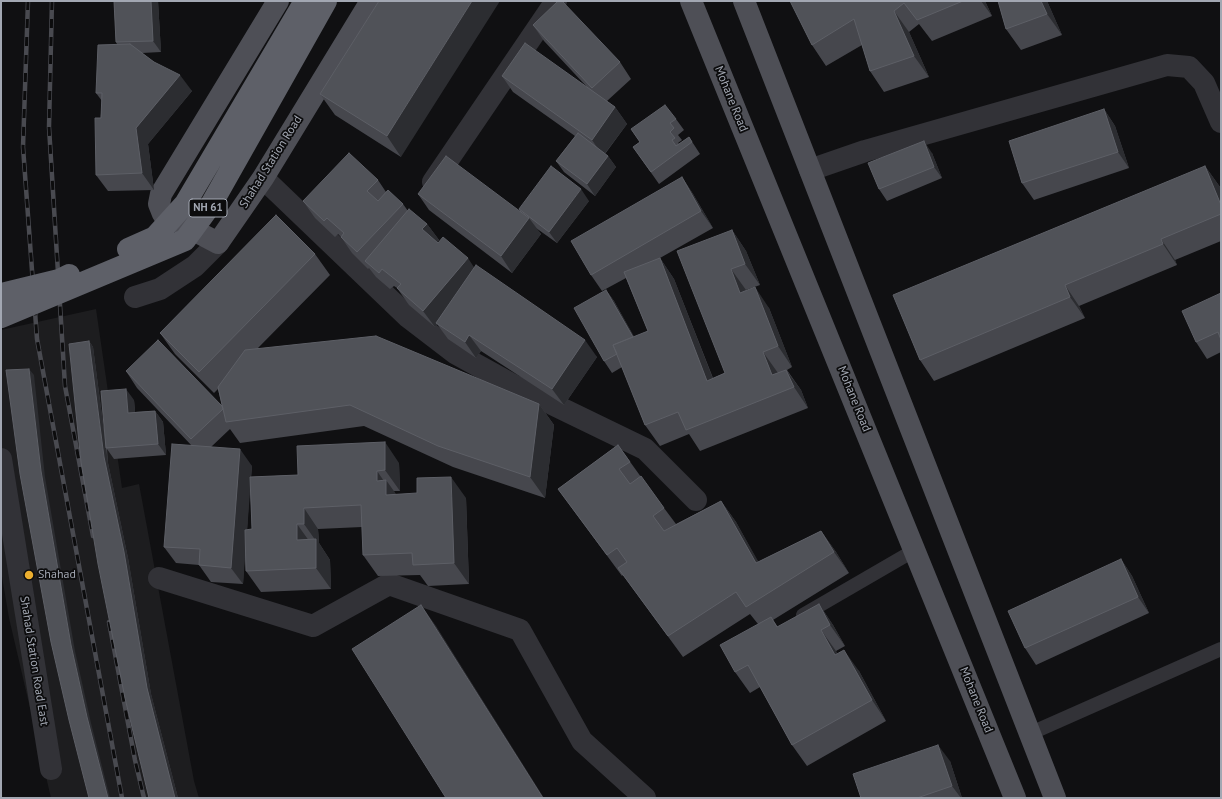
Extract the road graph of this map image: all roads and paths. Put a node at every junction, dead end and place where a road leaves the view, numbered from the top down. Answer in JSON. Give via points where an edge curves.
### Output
{"nodes":[{"id":1,"x":278,"y":1,"type":"edge"},
{"id":2,"x":304,"y":1,"type":"edge"},
{"id":3,"x":326,"y":1,"type":"edge"},
{"id":4,"x":371,"y":1,"type":"edge"},
{"id":5,"x":556,"y":1,"type":"edge"},
{"id":6,"x":691,"y":1,"type":"edge"},
{"id":7,"x":744,"y":1,"type":"edge"},
{"id":8,"x":1221,"y":122,"type":"edge"},
{"id":9,"x":810,"y":170,"type":"junction"},
{"id":10,"x":262,"y":178,"type":"junction"},
{"id":11,"x":426,"y":191,"type":"edge"},
{"id":12,"x":218,"y":243,"type":"junction"},
{"id":13,"x":1,"y":294,"type":"edge"},
{"id":14,"x":135,"y":297,"type":"dead end"},
{"id":15,"x":1,"y":317,"type":"edge"},
{"id":16,"x":1,"y":459,"type":"edge"},
{"id":17,"x":696,"y":500,"type":"dead end"},
{"id":18,"x":915,"y":550,"type":"junction"},
{"id":19,"x":159,"y":578,"type":"dead end"},
{"id":20,"x":794,"y":620,"type":"edge"},
{"id":21,"x":1221,"y":649,"type":"edge"},
{"id":22,"x":1028,"y":734,"type":"junction"},
{"id":23,"x":51,"y":769,"type":"dead end"},
{"id":24,"x":645,"y":798,"type":"edge"},
{"id":25,"x":1015,"y":798,"type":"edge"},
{"id":26,"x":1055,"y":798,"type":"edge"}],
"edges":[{"from":1,"to":12,"type":"main road","via":[[161,194],[159,204],[163,214]]},
{"from":2,"to":13,"type":"highway","number":"NH 61","bridge":true,"via":[[185,204],[155,237],[59,280]]},
{"from":3,"to":15,"type":"highway","number":"NH 61","bridge":true,"via":[[212,202],[185,240]]},
{"from":4,"to":10,"type":"main road","name":"Shahad Station Road"},
{"from":5,"to":11,"type":"street"},
{"from":6,"to":18,"type":"main road","name":"Mohane Road"},
{"from":7,"to":9,"type":"main road"},
{"from":8,"to":9,"type":"street","via":[[1204,83],[1189,67],[1167,65],[865,151]]},
{"from":9,"to":22,"type":"main road"},
{"from":10,"to":12,"type":"main road","name":"Shahad Station Road"},
{"from":10,"to":17,"type":"street","via":[[408,317],[455,354],[645,449]]},
{"from":12,"to":14,"type":"street","via":[[195,266],[160,289]]},
{"from":16,"to":23,"type":"street","name":"Shahad Station Road East"},
{"from":18,"to":20,"type":"lane"},
{"from":18,"to":25,"type":"main road","name":"Mohane Road"},
{"from":19,"to":24,"type":"street","via":[[312,626],[388,584],[520,630],[582,741]]},
{"from":21,"to":22,"type":"lane"},
{"from":22,"to":26,"type":"main road"}]}
